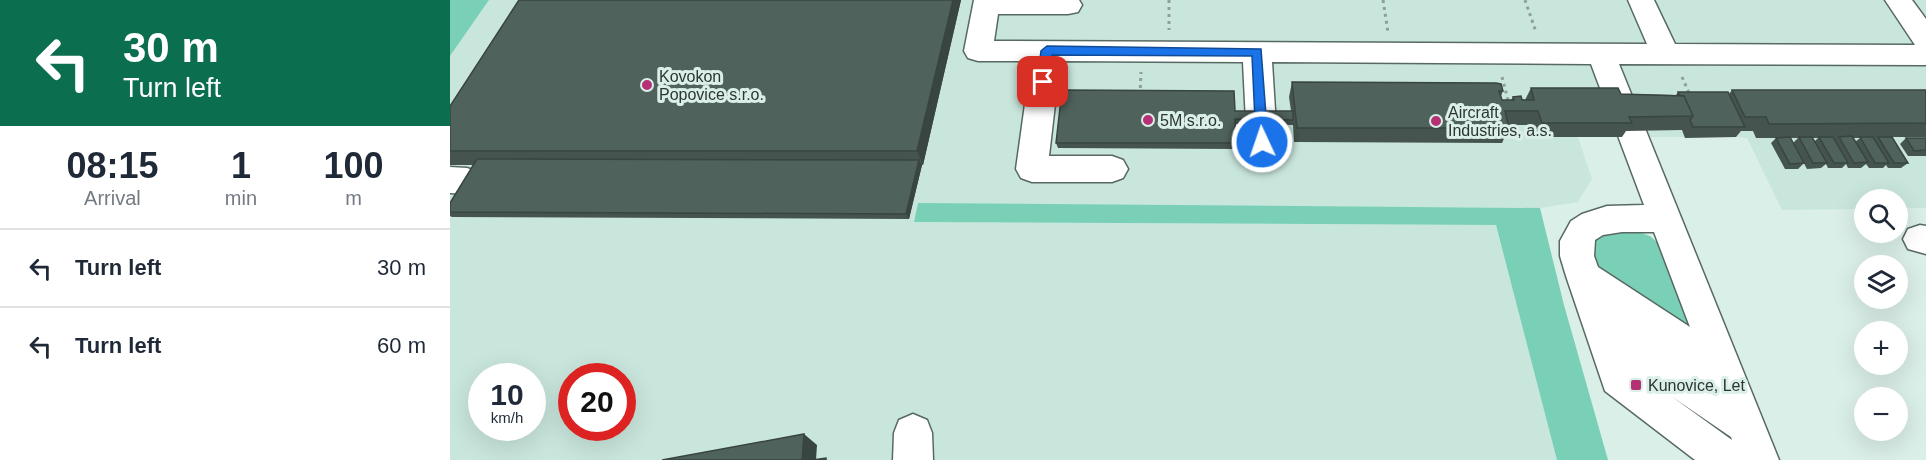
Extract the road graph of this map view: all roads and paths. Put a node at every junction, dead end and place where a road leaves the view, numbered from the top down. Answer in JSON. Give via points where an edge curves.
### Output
{"nodes":[{"id":1,"x":1641,"y":0,"type":"edge"},
{"id":2,"x":1898,"y":0,"type":"edge"},
{"id":3,"x":986,"y":3,"type":"edge"},
{"id":4,"x":1068,"y":5,"type":"dead end"},
{"id":5,"x":1926,"y":40,"type":"edge"},
{"id":6,"x":1047,"y":51,"type":"junction"},
{"id":7,"x":1257,"y":52,"type":"junction"},
{"id":8,"x":1601,"y":54,"type":"junction"},
{"id":9,"x":1926,"y":55,"type":"edge"},
{"id":10,"x":1142,"y":60,"type":"dead end"},
{"id":11,"x":1672,"y":63,"type":"junction"},
{"id":12,"x":1501,"y":73,"type":"dead end"},
{"id":13,"x":1140,"y":95,"type":"edge"},
{"id":14,"x":1693,"y":100,"type":"edge"},
{"id":15,"x":1511,"y":111,"type":"edge"},
{"id":16,"x":1262,"y":142,"type":"dead end"},
{"id":17,"x":1112,"y":169,"type":"dead end"},
{"id":18,"x":1665,"y":219,"type":"junction"},
{"id":19,"x":1596,"y":314,"type":"junction"},
{"id":20,"x":1741,"y":428,"type":"edge"}],
"edges":[{"from":1,"to":11,"type":"street"},
{"from":2,"to":5,"type":"street"},
{"from":3,"to":4,"type":"street"},
{"from":3,"to":6,"type":"street","via":[[978,51]]},
{"from":6,"to":7,"type":"street"},
{"from":6,"to":17,"type":"street","via":[[1032,169]]},
{"from":7,"to":8,"type":"street"},
{"from":7,"to":16,"type":"street"},
{"from":8,"to":11,"type":"street"},
{"from":8,"to":18,"type":"street"},
{"from":9,"to":11,"type":"street"},
{"from":10,"to":13,"type":"path"},
{"from":11,"to":14,"type":"path"},
{"from":12,"to":15,"type":"path"},
{"from":18,"to":19,"type":"street","via":[[1606,219],[1582,231],[1576,243],[1577,256]]},
{"from":18,"to":20,"type":"street"},
{"from":19,"to":20,"type":"street"},
{"from":19,"to":20,"type":"street","via":[[1614,374],[1621,383]]}]}
